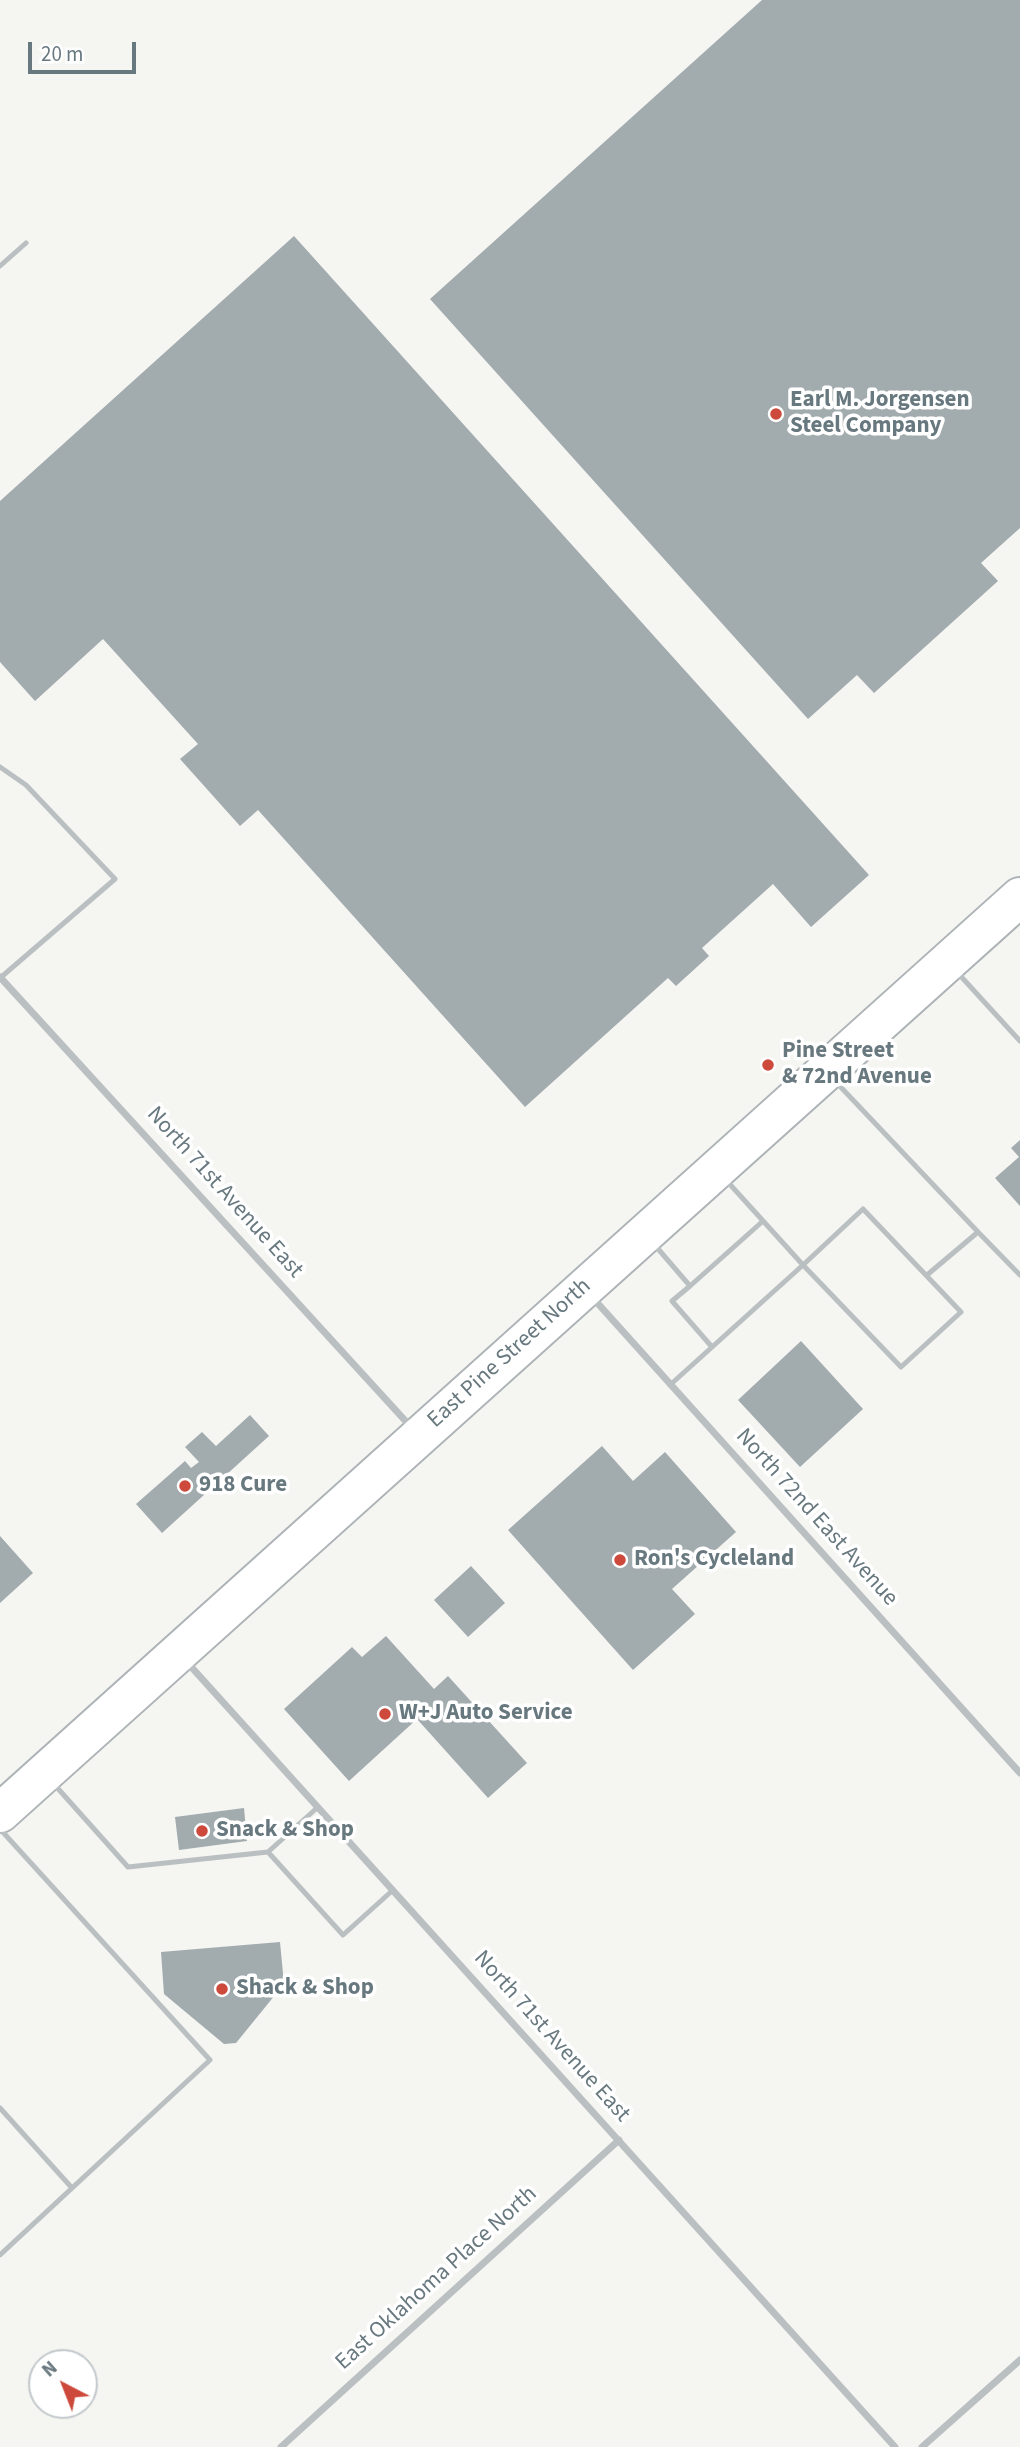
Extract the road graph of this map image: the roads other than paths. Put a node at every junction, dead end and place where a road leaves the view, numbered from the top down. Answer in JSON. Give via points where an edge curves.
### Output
{"nodes":[{"id":1,"x":26,"y":243,"type":"dead end"},
{"id":2,"x":0,"y":266,"type":"edge"},
{"id":3,"x":0,"y":766,"type":"edge"},
{"id":4,"x":1020,"y":897,"type":"edge"},
{"id":5,"x":947,"y":962,"type":"junction"},
{"id":6,"x":0,"y":977,"type":"edge"},
{"id":7,"x":1020,"y":1041,"type":"edge"},
{"id":8,"x":825,"y":1071,"type":"junction"},
{"id":9,"x":716,"y":1169,"type":"junction"},
{"id":10,"x":764,"y":1220,"type":"junction"},
{"id":11,"x":978,"y":1232,"type":"junction"},
{"id":12,"x":645,"y":1233,"type":"junction"},
{"id":13,"x":803,"y":1265,"type":"junction"},
{"id":14,"x":927,"y":1275,"type":"junction"},
{"id":15,"x":1020,"y":1275,"type":"edge"},
{"id":16,"x":690,"y":1286,"type":"junction"},
{"id":17,"x":583,"y":1288,"type":"junction"},
{"id":18,"x":712,"y":1347,"type":"junction"},
{"id":19,"x":670,"y":1385,"type":"junction"},
{"id":20,"x":419,"y":1436,"type":"junction"},
{"id":21,"x":178,"y":1653,"type":"junction"},
{"id":22,"x":44,"y":1773,"type":"junction"},
{"id":23,"x":1020,"y":1773,"type":"edge"},
{"id":24,"x":318,"y":1807,"type":"junction"},
{"id":25,"x":0,"y":1813,"type":"edge"},
{"id":26,"x":0,"y":1829,"type":"edge"},
{"id":27,"x":268,"y":1852,"type":"junction"},
{"id":28,"x":393,"y":1890,"type":"junction"},
{"id":29,"x":0,"y":2108,"type":"edge"},
{"id":30,"x":619,"y":2140,"type":"junction"},
{"id":31,"x":72,"y":2188,"type":"junction"},
{"id":32,"x":0,"y":2255,"type":"edge"},
{"id":33,"x":1020,"y":2360,"type":"edge"},
{"id":34,"x":281,"y":2447,"type":"edge"},
{"id":35,"x":895,"y":2447,"type":"edge"},
{"id":36,"x":922,"y":2447,"type":"edge"}],
"edges":[{"from":1,"to":2,"type":"lane"},
{"from":3,"to":6,"type":"lane","via":[[26,785],[115,879]]},
{"from":4,"to":5,"type":"street","name":"East Pine Street North"},
{"from":5,"to":7,"type":"lane"},
{"from":5,"to":8,"type":"street","name":"East Pine Street North"},
{"from":6,"to":20,"type":"street","name":"North 71st Avenue East"},
{"from":8,"to":9,"type":"street","name":"East Pine Street North"},
{"from":8,"to":11,"type":"lane"},
{"from":9,"to":10,"type":"lane"},
{"from":9,"to":12,"type":"street","name":"East Pine Street North"},
{"from":10,"to":13,"type":"lane"},
{"from":10,"to":16,"type":"lane"},
{"from":11,"to":14,"type":"lane"},
{"from":11,"to":15,"type":"lane"},
{"from":12,"to":16,"type":"lane"},
{"from":12,"to":17,"type":"street","name":"East Pine Street North"},
{"from":13,"to":14,"type":"lane","via":[[863,1209]]},
{"from":13,"to":14,"type":"lane","via":[[901,1367],[961,1312]]},
{"from":13,"to":18,"type":"lane"},
{"from":16,"to":18,"type":"lane","via":[[672,1301]]},
{"from":17,"to":19,"type":"street","name":"North 72nd East Avenue"},
{"from":17,"to":20,"type":"street","name":"East Pine Street North"},
{"from":18,"to":19,"type":"lane"},
{"from":19,"to":23,"type":"street","name":"North 72nd East Avenue"},
{"from":20,"to":21,"type":"street","name":"East Pine Street North"},
{"from":21,"to":22,"type":"street","name":"East Pine Street North"},
{"from":21,"to":24,"type":"street","name":"North 71st Avenue East"},
{"from":22,"to":25,"type":"street","name":"East Pine Street North"},
{"from":22,"to":27,"type":"lane","via":[[128,1867]]},
{"from":24,"to":27,"type":"lane"},
{"from":24,"to":28,"type":"street","name":"North 71st Avenue East"},
{"from":26,"to":31,"type":"lane","via":[[210,2060]]},
{"from":27,"to":28,"type":"lane","via":[[343,1935]]},
{"from":28,"to":30,"type":"street","name":"North 71st Avenue East"},
{"from":29,"to":31,"type":"lane"},
{"from":30,"to":34,"type":"street","name":"East Oklahoma Place North"},
{"from":30,"to":35,"type":"street","name":"North 71st Avenue East"},
{"from":31,"to":32,"type":"lane"},
{"from":33,"to":36,"type":"street"}]}
